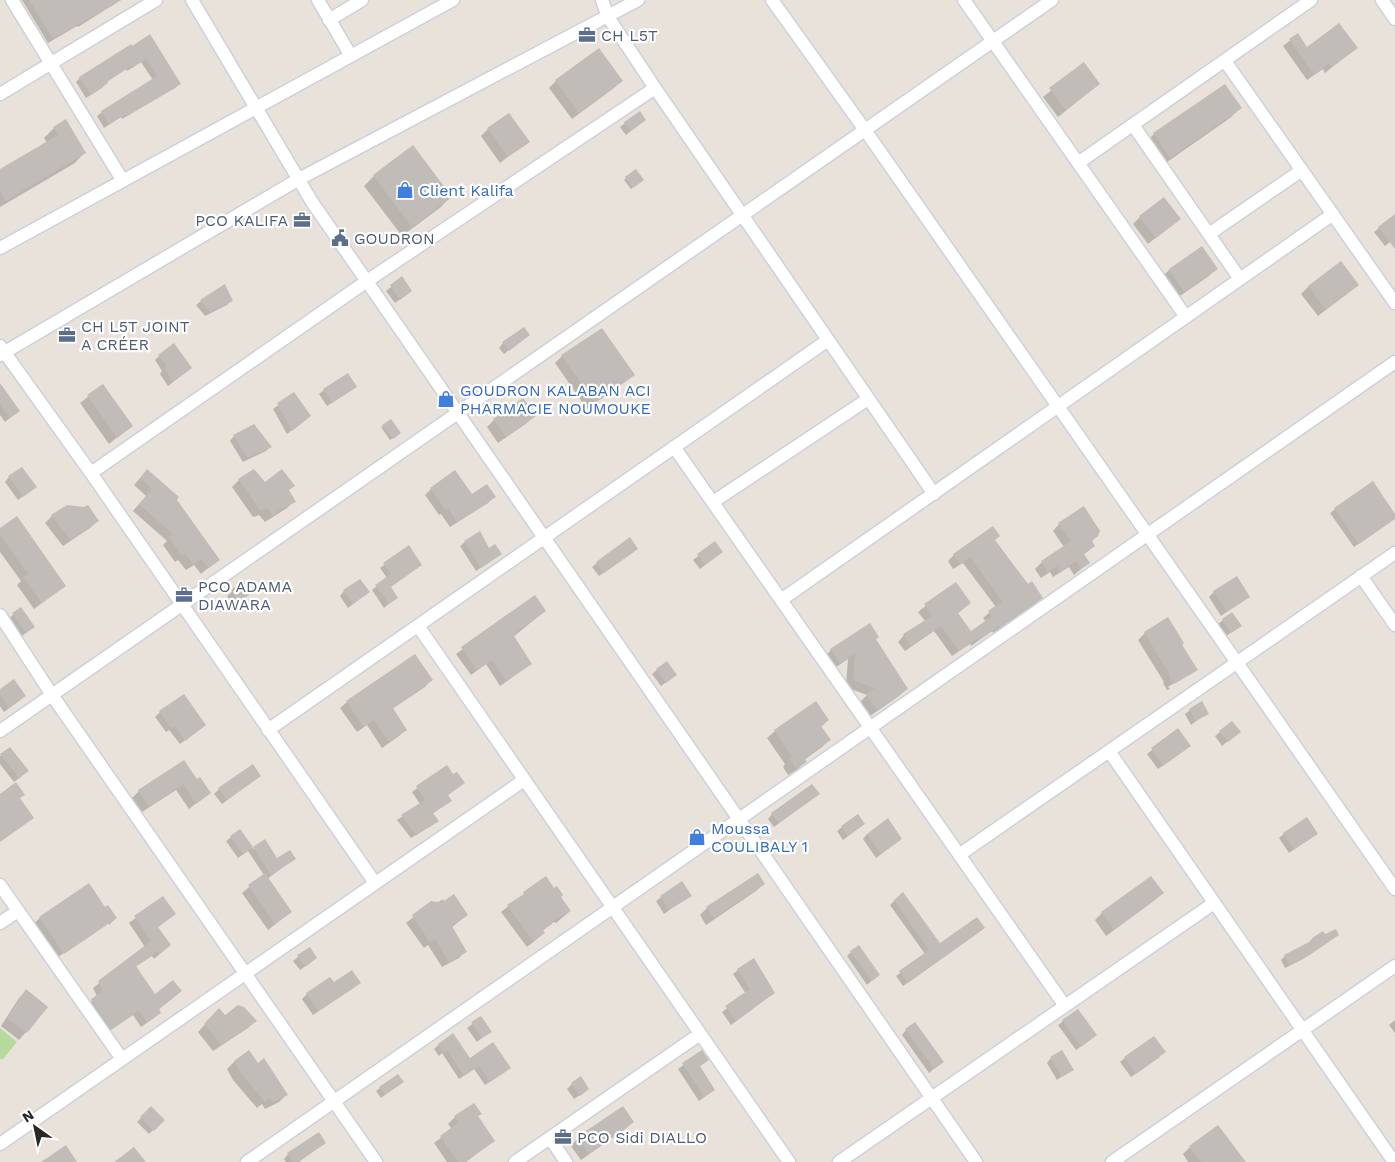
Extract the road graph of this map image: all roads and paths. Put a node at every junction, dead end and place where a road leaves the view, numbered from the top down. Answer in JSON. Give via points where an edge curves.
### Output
{"nodes":[{"id":1,"x":12,"y":0,"type":"edge"},
{"id":2,"x":156,"y":0,"type":"edge"},
{"id":3,"x":192,"y":0,"type":"edge"},
{"id":4,"x":318,"y":0,"type":"edge"},
{"id":5,"x":362,"y":0,"type":"edge"},
{"id":6,"x":453,"y":0,"type":"edge"},
{"id":7,"x":602,"y":0,"type":"edge"},
{"id":8,"x":638,"y":0,"type":"edge"},
{"id":9,"x":772,"y":0,"type":"edge"},
{"id":10,"x":964,"y":0,"type":"edge"},
{"id":11,"x":1052,"y":0,"type":"edge"},
{"id":12,"x":1311,"y":0,"type":"edge"},
{"id":13,"x":1382,"y":0,"type":"edge"},
{"id":14,"x":608,"y":17,"type":"junction"},
{"id":15,"x":1395,"y":19,"type":"edge"},
{"id":16,"x":329,"y":20,"type":"junction"},
{"id":17,"x":993,"y":41,"type":"junction"},
{"id":18,"x":351,"y":56,"type":"junction"},
{"id":19,"x":1225,"y":61,"type":"junction"},
{"id":20,"x":51,"y":64,"type":"junction"},
{"id":21,"x":655,"y":88,"type":"junction"},
{"id":22,"x":0,"y":94,"type":"edge"},
{"id":23,"x":256,"y":108,"type":"junction"},
{"id":24,"x":1133,"y":125,"type":"junction"},
{"id":25,"x":865,"y":130,"type":"junction"},
{"id":26,"x":1078,"y":163,"type":"junction"},
{"id":27,"x":1302,"y":170,"type":"junction"},
{"id":28,"x":299,"y":179,"type":"junction"},
{"id":29,"x":123,"y":181,"type":"junction"},
{"id":30,"x":1332,"y":214,"type":"junction"},
{"id":31,"x":742,"y":215,"type":"junction"},
{"id":32,"x":1209,"y":234,"type":"junction"},
{"id":33,"x":0,"y":248,"type":"edge"},
{"id":34,"x":1240,"y":279,"type":"junction"},
{"id":35,"x":367,"y":281,"type":"junction"},
{"id":36,"x":1395,"y":303,"type":"edge"},
{"id":37,"x":1186,"y":317,"type":"junction"},
{"id":38,"x":828,"y":340,"type":"junction"},
{"id":39,"x":2,"y":351,"type":"edge"},
{"id":40,"x":1395,"y":362,"type":"edge"},
{"id":41,"x":868,"y":399,"type":"junction"},
{"id":42,"x":1058,"y":406,"type":"junction"},
{"id":43,"x":458,"y":413,"type":"junction"},
{"id":44,"x":674,"y":447,"type":"junction"},
{"id":45,"x":90,"y":473,"type":"junction"},
{"id":46,"x":934,"y":494,"type":"junction"},
{"id":47,"x":713,"y":502,"type":"junction"},
{"id":48,"x":1147,"y":534,"type":"junction"},
{"id":49,"x":544,"y":538,"type":"junction"},
{"id":50,"x":1395,"y":553,"type":"edge"},
{"id":51,"x":1361,"y":576,"type":"junction"},
{"id":52,"x":781,"y":600,"type":"junction"},
{"id":53,"x":182,"y":605,"type":"junction"},
{"id":54,"x":0,"y":615,"type":"edge"},
{"id":55,"x":1395,"y":625,"type":"edge"},
{"id":56,"x":418,"y":626,"type":"junction"},
{"id":57,"x":1237,"y":662,"type":"junction"},
{"id":58,"x":52,"y":694,"type":"junction"},
{"id":59,"x":870,"y":728,"type":"junction"},
{"id":60,"x":268,"y":730,"type":"junction"},
{"id":61,"x":0,"y":731,"type":"edge"},
{"id":62,"x":1109,"y":751,"type":"junction"},
{"id":63,"x":524,"y":780,"type":"junction"},
{"id":64,"x":739,"y":819,"type":"junction"},
{"id":65,"x":959,"y":855,"type":"junction"},
{"id":66,"x":375,"y":883,"type":"junction"},
{"id":67,"x":0,"y":885,"type":"edge"},
{"id":68,"x":1395,"y":889,"type":"edge"},
{"id":69,"x":1214,"y":903,"type":"junction"},
{"id":70,"x":613,"y":907,"type":"junction"},
{"id":71,"x":18,"y":911,"type":"junction"},
{"id":72,"x":0,"y":923,"type":"edge"},
{"id":73,"x":1395,"y":966,"type":"edge"},
{"id":74,"x":245,"y":974,"type":"junction"},
{"id":75,"x":1065,"y":1006,"type":"junction"},
{"id":76,"x":1302,"y":1030,"type":"junction"},
{"id":77,"x":700,"y":1034,"type":"junction"},
{"id":78,"x":122,"y":1059,"type":"junction"},
{"id":79,"x":932,"y":1098,"type":"junction"},
{"id":80,"x":334,"y":1102,"type":"junction"},
{"id":81,"x":550,"y":1138,"type":"junction"},
{"id":82,"x":0,"y":1144,"type":"edge"},
{"id":83,"x":1391,"y":1161,"type":"edge"},
{"id":84,"x":247,"y":1162,"type":"edge"},
{"id":85,"x":376,"y":1162,"type":"edge"},
{"id":86,"x":515,"y":1162,"type":"edge"},
{"id":87,"x":566,"y":1162,"type":"edge"},
{"id":88,"x":789,"y":1162,"type":"edge"},
{"id":89,"x":839,"y":1162,"type":"edge"},
{"id":90,"x":976,"y":1162,"type":"edge"},
{"id":91,"x":1112,"y":1162,"type":"edge"}],
"edges":[{"from":1,"to":20,"type":"street"},
{"from":2,"to":20,"type":"street"},
{"from":3,"to":23,"type":"street"},
{"from":4,"to":16,"type":"street"},
{"from":5,"to":16,"type":"street"},
{"from":6,"to":18,"type":"street"},
{"from":7,"to":14,"type":"street"},
{"from":8,"to":14,"type":"street"},
{"from":9,"to":25,"type":"street"},
{"from":10,"to":17,"type":"street"},
{"from":11,"to":17,"type":"street"},
{"from":12,"to":19,"type":"street"},
{"from":13,"to":15,"type":"street"},
{"from":14,"to":21,"type":"street"},
{"from":14,"to":28,"type":"street"},
{"from":16,"to":18,"type":"street"},
{"from":17,"to":25,"type":"street"},
{"from":17,"to":26,"type":"street"},
{"from":18,"to":23,"type":"street"},
{"from":19,"to":24,"type":"street"},
{"from":19,"to":27,"type":"street"},
{"from":20,"to":22,"type":"street"},
{"from":20,"to":29,"type":"street"},
{"from":21,"to":31,"type":"street"},
{"from":21,"to":35,"type":"street"},
{"from":23,"to":28,"type":"street"},
{"from":23,"to":29,"type":"street"},
{"from":24,"to":26,"type":"street"},
{"from":24,"to":32,"type":"street"},
{"from":25,"to":31,"type":"street"},
{"from":25,"to":42,"type":"street"},
{"from":26,"to":37,"type":"street"},
{"from":27,"to":30,"type":"street"},
{"from":27,"to":32,"type":"street"},
{"from":28,"to":35,"type":"street"},
{"from":28,"to":39,"type":"street"},
{"from":29,"to":33,"type":"street"},
{"from":30,"to":34,"type":"street"},
{"from":30,"to":36,"type":"street"},
{"from":31,"to":38,"type":"street"},
{"from":31,"to":43,"type":"street"},
{"from":32,"to":34,"type":"street"},
{"from":34,"to":37,"type":"street"},
{"from":35,"to":43,"type":"street"},
{"from":35,"to":45,"type":"street"},
{"from":37,"to":42,"type":"street"},
{"from":38,"to":41,"type":"street"},
{"from":38,"to":44,"type":"street"},
{"from":39,"to":45,"type":"street"},
{"from":40,"to":48,"type":"street"},
{"from":41,"to":46,"type":"street"},
{"from":41,"to":47,"type":"street"},
{"from":42,"to":46,"type":"street"},
{"from":42,"to":48,"type":"street"},
{"from":43,"to":49,"type":"street"},
{"from":43,"to":53,"type":"street"},
{"from":44,"to":47,"type":"street"},
{"from":44,"to":49,"type":"street"},
{"from":45,"to":53,"type":"street"},
{"from":46,"to":52,"type":"street"},
{"from":47,"to":52,"type":"street"},
{"from":48,"to":57,"type":"street"},
{"from":48,"to":59,"type":"street"},
{"from":49,"to":56,"type":"street"},
{"from":49,"to":64,"type":"street"},
{"from":50,"to":51,"type":"street"},
{"from":51,"to":55,"type":"street"},
{"from":51,"to":57,"type":"street"},
{"from":52,"to":59,"type":"street"},
{"from":53,"to":58,"type":"street"},
{"from":53,"to":60,"type":"street"},
{"from":54,"to":58,"type":"street"},
{"from":56,"to":60,"type":"street"},
{"from":56,"to":63,"type":"street"},
{"from":57,"to":62,"type":"street"},
{"from":57,"to":68,"type":"street"},
{"from":58,"to":61,"type":"street"},
{"from":58,"to":74,"type":"street"},
{"from":59,"to":64,"type":"street"},
{"from":59,"to":65,"type":"street"},
{"from":60,"to":66,"type":"street"},
{"from":62,"to":65,"type":"street"},
{"from":62,"to":69,"type":"street"},
{"from":63,"to":66,"type":"street"},
{"from":63,"to":70,"type":"street"},
{"from":64,"to":70,"type":"street"},
{"from":64,"to":79,"type":"street"},
{"from":65,"to":75,"type":"street"},
{"from":66,"to":74,"type":"street"},
{"from":67,"to":71,"type":"street"},
{"from":69,"to":75,"type":"street"},
{"from":69,"to":76,"type":"street"},
{"from":70,"to":77,"type":"street"},
{"from":70,"to":80,"type":"street"},
{"from":71,"to":72,"type":"street"},
{"from":71,"to":78,"type":"street"},
{"from":73,"to":76,"type":"street"},
{"from":74,"to":78,"type":"street"},
{"from":74,"to":80,"type":"street"},
{"from":75,"to":79,"type":"street"},
{"from":76,"to":83,"type":"street"},
{"from":76,"to":91,"type":"street"},
{"from":77,"to":81,"type":"street"},
{"from":77,"to":88,"type":"street"},
{"from":78,"to":82,"type":"street"},
{"from":79,"to":89,"type":"street"},
{"from":79,"to":90,"type":"street"},
{"from":80,"to":84,"type":"street"},
{"from":80,"to":85,"type":"street"},
{"from":81,"to":86,"type":"street"},
{"from":81,"to":87,"type":"street"}]}
